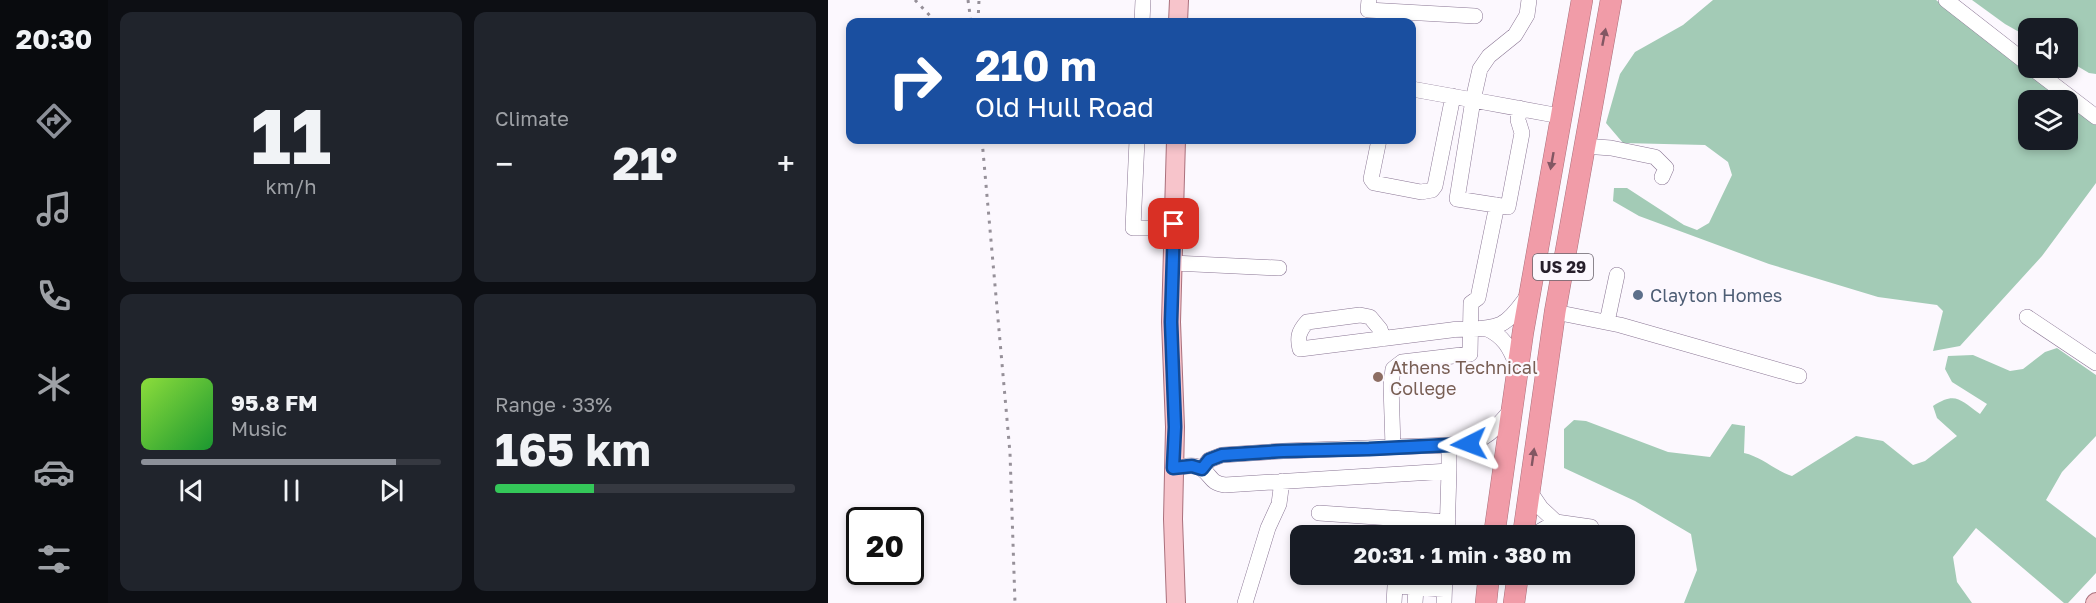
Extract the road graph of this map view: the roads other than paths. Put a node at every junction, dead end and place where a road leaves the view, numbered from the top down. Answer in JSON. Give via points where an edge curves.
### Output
{"nodes":[{"id":1,"x":1143,"y":0,"type":"edge"},
{"id":2,"x":1179,"y":0,"type":"edge"},
{"id":3,"x":1368,"y":0,"type":"edge"},
{"id":4,"x":1529,"y":0,"type":"edge"},
{"id":5,"x":1582,"y":0,"type":"edge"},
{"id":6,"x":1595,"y":0,"type":"edge"},
{"id":7,"x":1611,"y":0,"type":"edge"},
{"id":8,"x":1946,"y":0,"type":"edge"},
{"id":9,"x":1475,"y":16,"type":"dead end"},
{"id":10,"x":1142,"y":18,"type":"edge"},
{"id":11,"x":1178,"y":18,"type":"edge"},
{"id":12,"x":2018,"y":56,"type":"edge"},
{"id":13,"x":2045,"y":78,"type":"edge"},
{"id":14,"x":1416,"y":90,"type":"edge"},
{"id":15,"x":1453,"y":96,"type":"junction"},
{"id":16,"x":1473,"y":99,"type":"junction"},
{"id":17,"x":1519,"y":108,"type":"junction"},
{"id":18,"x":1560,"y":116,"type":"junction"},
{"id":19,"x":2096,"y":117,"type":"edge"},
{"id":20,"x":1137,"y":144,"type":"edge"},
{"id":21,"x":1176,"y":144,"type":"edge"},
{"id":22,"x":1378,"y":144,"type":"edge"},
{"id":23,"x":1584,"y":146,"type":"junction"},
{"id":24,"x":1662,"y":177,"type":"dead end"},
{"id":25,"x":1497,"y":206,"type":"junction"},
{"id":26,"x":1174,"y":224,"type":"junction"},
{"id":27,"x":1568,"y":235,"type":"junction"},
{"id":28,"x":1173,"y":263,"type":"junction"},
{"id":29,"x":1279,"y":268,"type":"dead end"},
{"id":30,"x":1617,"y":275,"type":"dead end"},
{"id":31,"x":1529,"y":293,"type":"junction"},
{"id":32,"x":1555,"y":312,"type":"junction"},
{"id":33,"x":2027,"y":317,"type":"dead end"},
{"id":34,"x":1607,"y":322,"type":"junction"},
{"id":35,"x":1470,"y":327,"type":"junction"},
{"id":36,"x":1485,"y":328,"type":"junction"},
{"id":37,"x":1383,"y":339,"type":"junction"},
{"id":38,"x":2096,"y":363,"type":"edge"},
{"id":39,"x":1517,"y":366,"type":"junction"},
{"id":40,"x":1799,"y":376,"type":"dead end"},
{"id":41,"x":1512,"y":400,"type":"junction"},
{"id":42,"x":1449,"y":445,"type":"junction"},
{"id":43,"x":1393,"y":447,"type":"junction"},
{"id":44,"x":1173,"y":468,"type":"junction"},
{"id":45,"x":1202,"y":469,"type":"junction"},
{"id":46,"x":1449,"y":471,"type":"junction"},
{"id":47,"x":1282,"y":481,"type":"junction"},
{"id":48,"x":1528,"y":489,"type":"junction"},
{"id":49,"x":1319,"y":513,"type":"dead end"},
{"id":50,"x":1556,"y":522,"type":"junction"},
{"id":51,"x":1401,"y":525,"type":"edge"},
{"id":52,"x":1448,"y":525,"type":"edge"},
{"id":53,"x":1495,"y":525,"type":"edge"},
{"id":54,"x":1510,"y":525,"type":"edge"},
{"id":55,"x":1524,"y":525,"type":"edge"},
{"id":56,"x":1551,"y":525,"type":"edge"},
{"id":57,"x":1577,"y":525,"type":"edge"},
{"id":58,"x":1488,"y":585,"type":"edge"},
{"id":59,"x":1503,"y":585,"type":"edge"},
{"id":60,"x":1516,"y":585,"type":"edge"},
{"id":61,"x":1444,"y":589,"type":"edge"},
{"id":62,"x":1416,"y":595,"type":"edge"},
{"id":63,"x":1176,"y":603,"type":"edge"},
{"id":64,"x":1245,"y":603,"type":"edge"},
{"id":65,"x":1394,"y":603,"type":"edge"},
{"id":66,"x":1486,"y":603,"type":"edge"},
{"id":67,"x":1501,"y":603,"type":"edge"},
{"id":68,"x":1514,"y":603,"type":"edge"}],
"edges":[{"from":1,"to":10,"type":"street"},
{"from":2,"to":11,"type":"main road"},
{"from":3,"to":9,"type":"street","via":[[1368,10]]},
{"from":4,"to":16,"type":"street","via":[[1527,15],[1515,35],[1489,56],[1480,69]]},
{"from":5,"to":18,"type":"highway","number":"US 29"},
{"from":6,"to":27,"type":"highway","via":[[1565,196]]},
{"from":23,"to":7,"type":"highway","number":"US 29","one_way":true},
{"from":8,"to":12,"type":"street"},
{"from":13,"to":19,"type":"street"},
{"from":14,"to":15,"type":"street"},
{"from":15,"to":16,"type":"street"},
{"from":15,"to":22,"type":"street","via":[[1432,190],[1421,192],[1374,183],[1371,179]]},
{"from":16,"to":17,"type":"street"},
{"from":16,"to":25,"type":"street","via":[[1457,199]]},
{"from":17,"to":18,"type":"street"},
{"from":17,"to":25,"type":"street","via":[[1522,133],[1508,207]]},
{"from":18,"to":31,"type":"highway","number":"US 29","one_way":true},
{"from":20,"to":26,"type":"street","via":[[1133,228]]},
{"from":21,"to":26,"type":"main road"},
{"from":23,"to":24,"type":"street","via":[[1655,157],[1666,168]]},
{"from":23,"to":27,"type":"highway","number":"US 29"},
{"from":25,"to":35,"type":"street","via":[[1478,298],[1471,303]]},
{"from":26,"to":28,"type":"main road"},
{"from":27,"to":32,"type":"highway","number":"US 29"},
{"from":28,"to":29,"type":"street"},
{"from":28,"to":44,"type":"main road"},
{"from":30,"to":34,"type":"street"},
{"from":31,"to":36,"type":"street","via":[[1507,320]]},
{"from":31,"to":39,"type":"highway","number":"US 29"},
{"from":32,"to":34,"type":"street"},
{"from":48,"to":32,"type":"highway","number":"US 29","one_way":true},
{"from":33,"to":38,"type":"street"},
{"from":34,"to":40,"type":"street"},
{"from":35,"to":36,"type":"street"},
{"from":35,"to":37,"type":"street"},
{"from":35,"to":43,"type":"street","via":[[1470,354],[1402,362],[1393,369]]},
{"from":36,"to":39,"type":"street","via":[[1505,340]]},
{"from":37,"to":37,"type":"street","via":[[1300,349],[1298,341],[1307,322],[1360,315],[1370,317]]},
{"from":39,"to":41,"type":"highway","number":"US 29"},
{"from":41,"to":42,"type":"street","via":[[1488,436],[1469,444]]},
{"from":41,"to":53,"type":"highway","number":"US 29"},
{"from":41,"to":54,"type":"highway","via":[[1519,417]]},
{"from":42,"to":43,"type":"street"},
{"from":42,"to":46,"type":"street"},
{"from":43,"to":45,"type":"street","via":[[1222,455],[1209,460]]},
{"from":44,"to":45,"type":"street"},
{"from":44,"to":63,"type":"main road"},
{"from":45,"to":47,"type":"street","via":[[1218,484]]},
{"from":46,"to":47,"type":"street"},
{"from":46,"to":52,"type":"street"},
{"from":47,"to":64,"type":"street","via":[[1280,504],[1268,528]]},
{"from":48,"to":50,"type":"street"},
{"from":48,"to":55,"type":"highway","number":"US 29"},
{"from":49,"to":51,"type":"street"},
{"from":50,"to":56,"type":"street"},
{"from":50,"to":57,"type":"street"},
{"from":58,"to":66,"type":"highway"},
{"from":59,"to":67,"type":"highway"},
{"from":60,"to":68,"type":"highway"},
{"from":61,"to":62,"type":"street"},
{"from":62,"to":65,"type":"street","via":[[1395,586]]}]}
